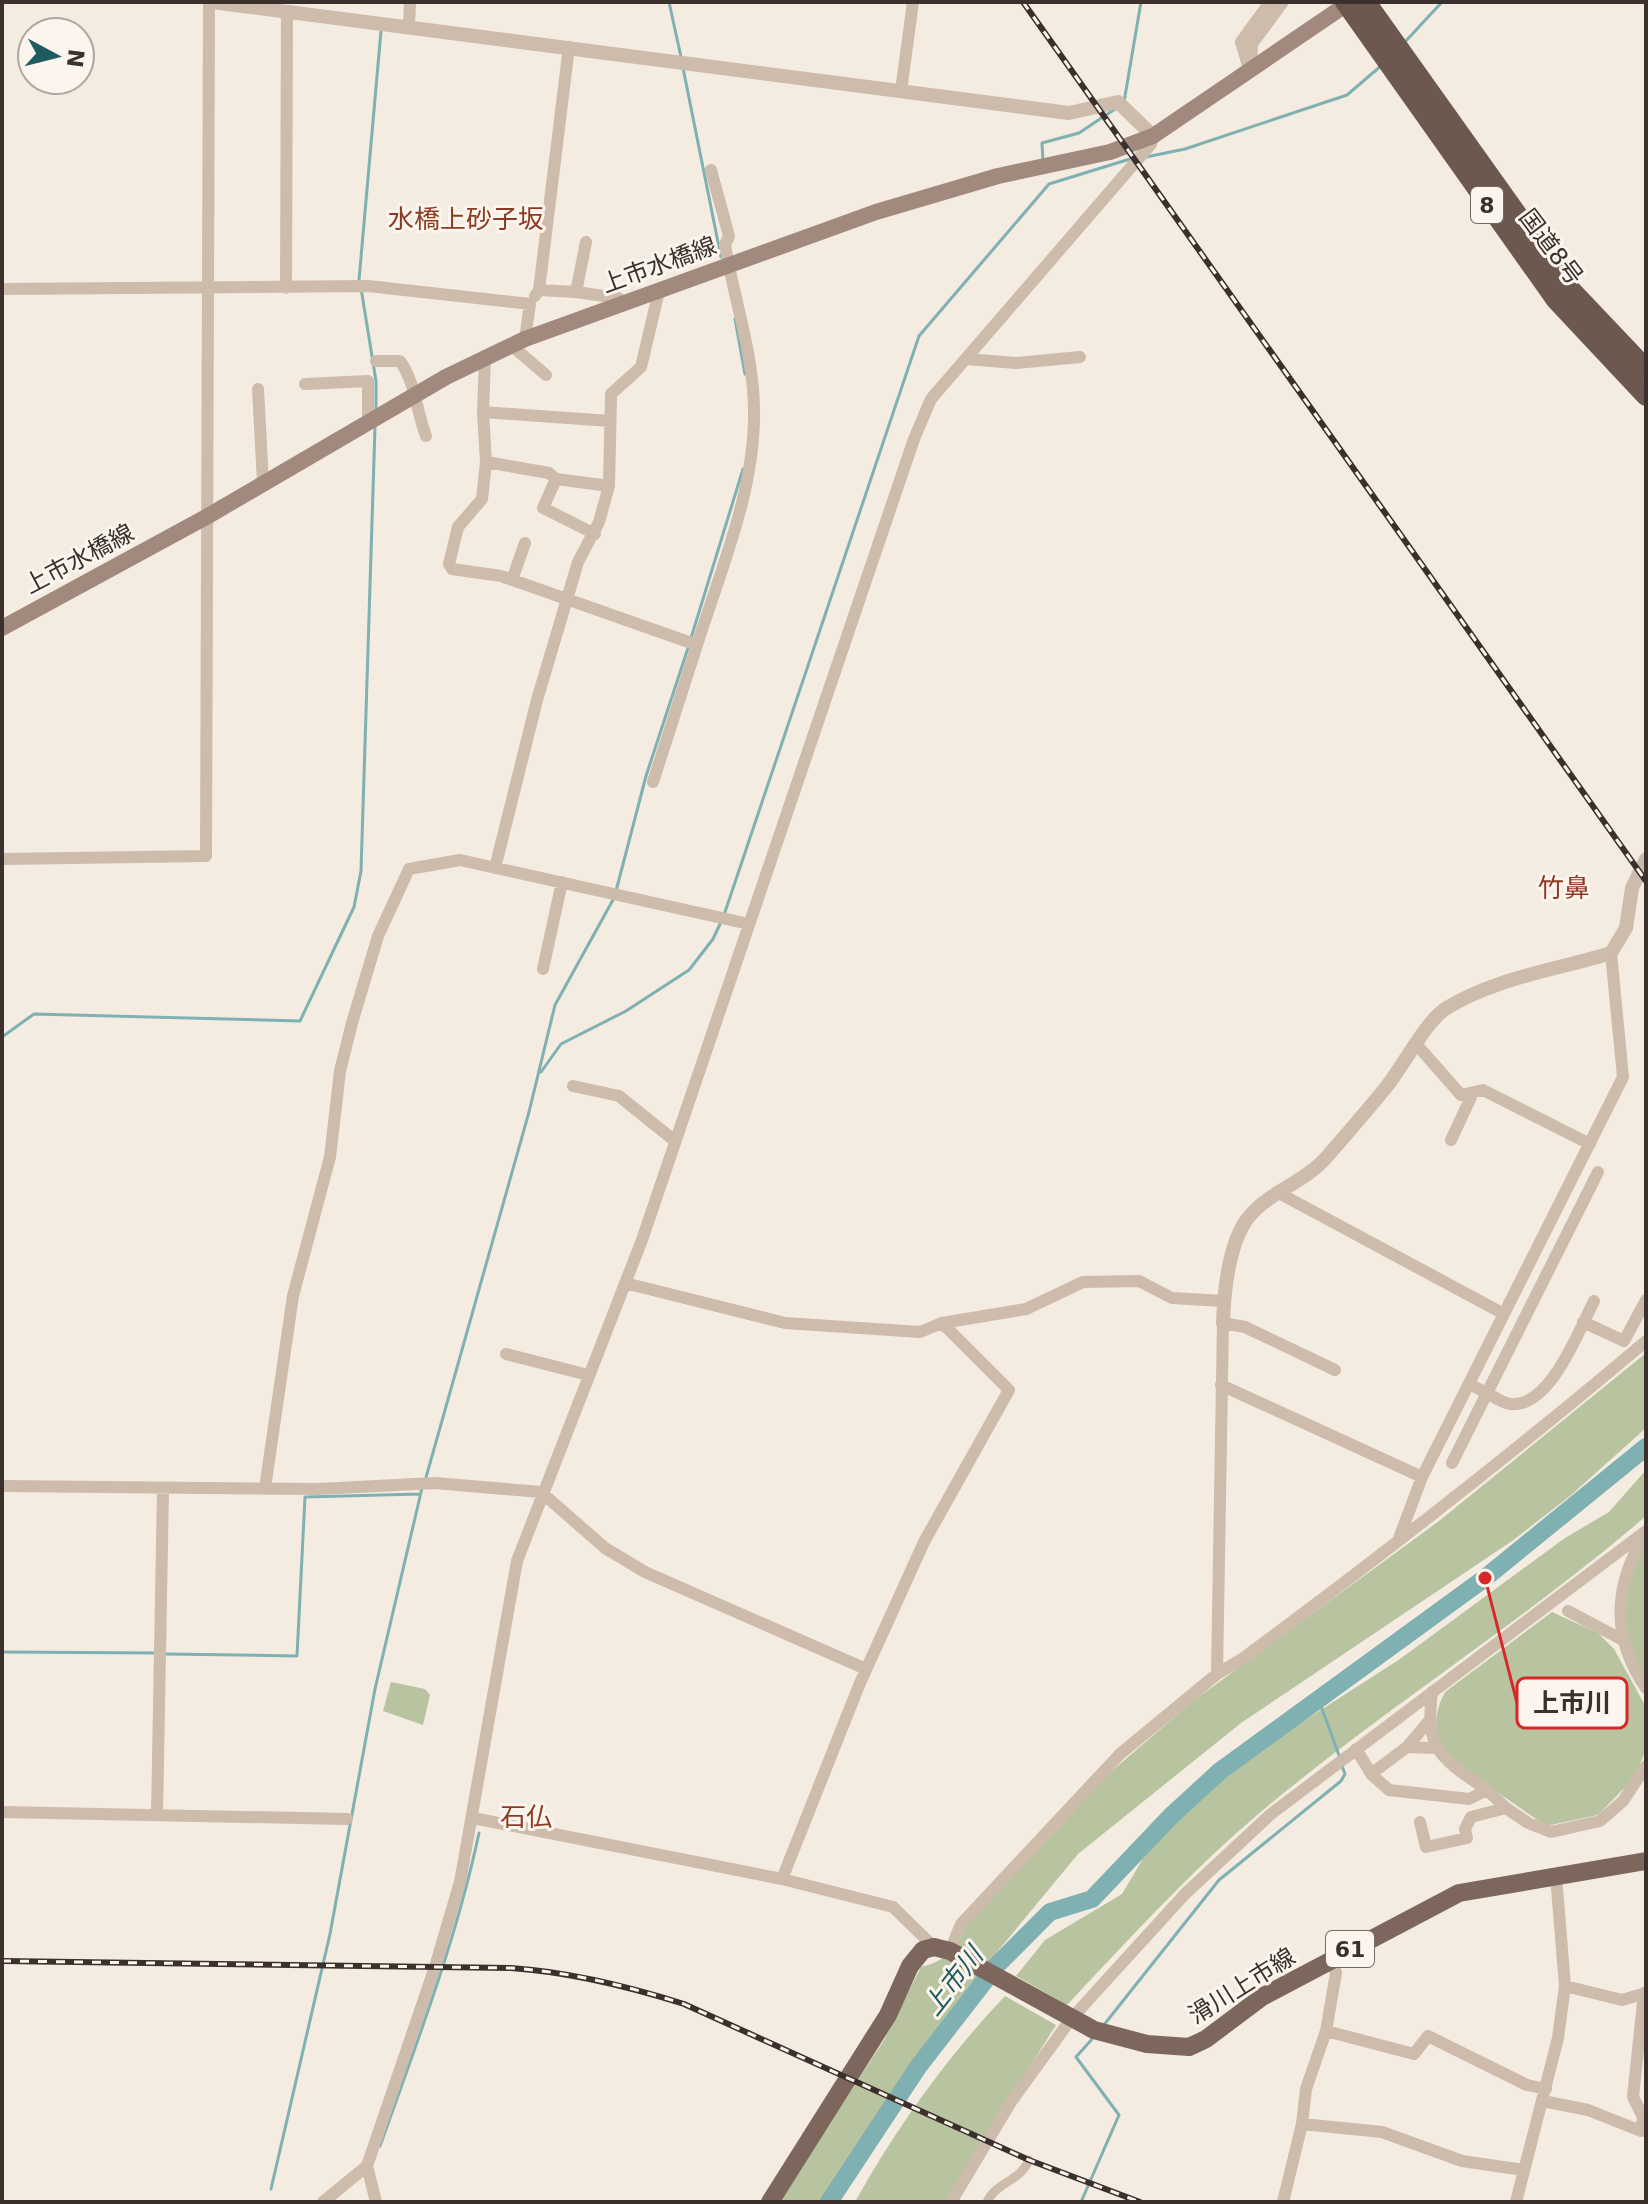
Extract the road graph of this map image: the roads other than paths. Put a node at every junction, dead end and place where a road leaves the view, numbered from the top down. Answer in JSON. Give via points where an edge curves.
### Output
{"nodes":[{"id":1,"x":210,"y":2,"type":"edge"},
{"id":2,"x":410,"y":2,"type":"edge"},
{"id":3,"x":913,"y":2,"type":"edge"},
{"id":4,"x":1270,"y":2,"type":"edge"},
{"id":5,"x":1283,"y":2,"type":"edge"},
{"id":6,"x":1352,"y":3,"type":"edge"},
{"id":7,"x":287,"y":12,"type":"junction"},
{"id":8,"x":409,"y":26,"type":"junction"},
{"id":9,"x":569,"y":47,"type":"junction"},
{"id":10,"x":1250,"y":72,"type":"junction"},
{"id":11,"x":901,"y":91,"type":"junction"},
{"id":12,"x":1153,"y":136,"type":"junction"},
{"id":13,"x":711,"y":170,"type":"dead end"},
{"id":14,"x":586,"y":242,"type":"dead end"},
{"id":15,"x":728,"y":265,"type":"junction"},
{"id":16,"x":286,"y":288,"type":"junction"},
{"id":17,"x":2,"y":289,"type":"edge"},
{"id":18,"x":209,"y":290,"type":"junction"},
{"id":19,"x":539,"y":290,"type":"junction"},
{"id":20,"x":659,"y":291,"type":"junction"},
{"id":21,"x":576,"y":292,"type":"junction"},
{"id":22,"x":625,"y":303,"type":"junction"},
{"id":23,"x":530,"y":304,"type":"junction"},
{"id":24,"x":518,"y":342,"type":"junction"},
{"id":25,"x":1080,"y":357,"type":"dead end"},
{"id":26,"x":485,"y":358,"type":"junction"},
{"id":27,"x":966,"y":359,"type":"junction"},
{"id":28,"x":376,"y":361,"type":"dead end"},
{"id":29,"x":1646,"y":369,"type":"edge"},
{"id":30,"x":546,"y":375,"type":"dead end"},
{"id":31,"x":305,"y":384,"type":"dead end"},
{"id":32,"x":258,"y":389,"type":"dead end"},
{"id":33,"x":417,"y":394,"type":"junction"},
{"id":34,"x":1646,"y":396,"type":"edge"},
{"id":35,"x":483,"y":412,"type":"junction"},
{"id":36,"x":368,"y":421,"type":"junction"},
{"id":37,"x":610,"y":421,"type":"junction"},
{"id":38,"x":426,"y":436,"type":"dead end"},
{"id":39,"x":486,"y":462,"type":"junction"},
{"id":40,"x":556,"y":479,"type":"junction"},
{"id":41,"x":263,"y":482,"type":"junction"},
{"id":42,"x":609,"y":486,"type":"junction"},
{"id":43,"x":208,"y":516,"type":"junction"},
{"id":44,"x":595,"y":534,"type":"junction"},
{"id":45,"x":525,"y":543,"type":"dead end"},
{"id":46,"x":512,"y":580,"type":"junction"},
{"id":47,"x":566,"y":602,"type":"junction"},
{"id":48,"x":4,"y":625,"type":"edge"},
{"id":49,"x":697,"y":645,"type":"junction"},
{"id":50,"x":653,"y":782,"type":"dead end"},
{"id":51,"x":2,"y":859,"type":"edge"},
{"id":52,"x":1646,"y":859,"type":"edge"},
{"id":53,"x":495,"y":868,"type":"junction"},
{"id":54,"x":562,"y":882,"type":"junction"},
{"id":55,"x":749,"y":924,"type":"junction"},
{"id":56,"x":1611,"y":953,"type":"junction"},
{"id":57,"x":543,"y":969,"type":"dead end"},
{"id":58,"x":1417,"y":1045,"type":"junction"},
{"id":59,"x":573,"y":1086,"type":"dead end"},
{"id":60,"x":1473,"y":1093,"type":"junction"},
{"id":61,"x":1451,"y":1140,"type":"dead end"},
{"id":62,"x":675,"y":1141,"type":"junction"},
{"id":63,"x":1590,"y":1144,"type":"junction"},
{"id":64,"x":1598,"y":1172,"type":"dead end"},
{"id":65,"x":1277,"y":1192,"type":"junction"},
{"id":66,"x":625,"y":1283,"type":"junction"},
{"id":67,"x":1646,"y":1300,"type":"edge"},
{"id":68,"x":1224,"y":1301,"type":"junction"},
{"id":69,"x":1594,"y":1301,"type":"dead end"},
{"id":70,"x":1504,"y":1314,"type":"junction"},
{"id":71,"x":1583,"y":1322,"type":"junction"},
{"id":72,"x":942,"y":1323,"type":"junction"},
{"id":73,"x":1223,"y":1323,"type":"junction"},
{"id":74,"x":1646,"y":1341,"type":"edge"},
{"id":75,"x":506,"y":1354,"type":"dead end"},
{"id":76,"x":1335,"y":1370,"type":"dead end"},
{"id":77,"x":588,"y":1375,"type":"junction"},
{"id":78,"x":1469,"y":1384,"type":"junction"},
{"id":79,"x":1221,"y":1385,"type":"junction"},
{"id":80,"x":1487,"y":1393,"type":"junction"},
{"id":81,"x":1452,"y":1463,"type":"dead end"},
{"id":82,"x":1422,"y":1477,"type":"junction"},
{"id":83,"x":2,"y":1486,"type":"edge"},
{"id":84,"x":265,"y":1488,"type":"junction"},
{"id":85,"x":163,"y":1490,"type":"junction"},
{"id":86,"x":541,"y":1492,"type":"junction"},
{"id":87,"x":1646,"y":1532,"type":"edge"},
{"id":88,"x":1398,"y":1544,"type":"junction"},
{"id":89,"x":1568,"y":1611,"type":"dead end"},
{"id":90,"x":1621,"y":1639,"type":"junction"},
{"id":91,"x":866,"y":1669,"type":"junction"},
{"id":92,"x":1217,"y":1674,"type":"junction"},
{"id":93,"x":1646,"y":1688,"type":"edge"},
{"id":94,"x":1432,"y":1692,"type":"junction"},
{"id":95,"x":1428,"y":1722,"type":"junction"},
{"id":96,"x":1407,"y":1747,"type":"junction"},
{"id":97,"x":1436,"y":1748,"type":"junction"},
{"id":98,"x":1356,"y":1749,"type":"junction"},
{"id":99,"x":1646,"y":1767,"type":"edge"},
{"id":100,"x":1371,"y":1774,"type":"junction"},
{"id":101,"x":1487,"y":1790,"type":"junction"},
{"id":102,"x":1506,"y":1808,"type":"junction"},
{"id":103,"x":2,"y":1812,"type":"edge"},
{"id":104,"x":157,"y":1815,"type":"junction"},
{"id":105,"x":473,"y":1818,"type":"junction"},
{"id":106,"x":347,"y":1819,"type":"dead end"},
{"id":107,"x":1420,"y":1822,"type":"dead end"},
{"id":108,"x":1646,"y":1861,"type":"edge"},
{"id":109,"x":1556,"y":1876,"type":"junction"},
{"id":110,"x":782,"y":1879,"type":"junction"},
{"id":111,"x":942,"y":1949,"type":"junction"},
{"id":112,"x":1332,"y":1959,"type":"junction"},
{"id":113,"x":1565,"y":1986,"type":"junction"},
{"id":114,"x":1645,"y":1993,"type":"edge"},
{"id":115,"x":1071,"y":2019,"type":"junction"},
{"id":116,"x":1326,"y":2031,"type":"junction"},
{"id":117,"x":1544,"y":2095,"type":"junction"},
{"id":118,"x":1302,"y":2124,"type":"junction"},
{"id":119,"x":1029,"y":2160,"type":"dead end"},
{"id":120,"x":367,"y":2166,"type":"junction"},
{"id":121,"x":1524,"y":2170,"type":"junction"},
{"id":122,"x":323,"y":2202,"type":"edge"},
{"id":123,"x":376,"y":2202,"type":"edge"},
{"id":124,"x":770,"y":2202,"type":"edge"},
{"id":125,"x":951,"y":2202,"type":"edge"},
{"id":126,"x":987,"y":2202,"type":"edge"},
{"id":127,"x":1283,"y":2202,"type":"edge"},
{"id":128,"x":1516,"y":2202,"type":"edge"}],
"edges":[{"from":1,"to":7,"type":"street"},
{"from":1,"to":18,"type":"street"},
{"from":2,"to":8,"type":"street"},
{"from":3,"to":11,"type":"street"},
{"from":4,"to":10,"type":"street","via":[[1241,42]]},
{"from":5,"to":10,"type":"street","via":[[1252,44]]},
{"from":6,"to":10,"type":"main road","name":"上市水橋線"},
{"from":6,"to":29,"type":"highway","name":"国道8号","number":"8","via":[[1571,290]]},
{"from":6,"to":34,"type":"highway","name":"国道8号","number":"8","via":[[1556,300]]},
{"from":7,"to":8,"type":"street"},
{"from":7,"to":16,"type":"street"},
{"from":8,"to":9,"type":"street"},
{"from":9,"to":11,"type":"street"},
{"from":9,"to":19,"type":"street"},
{"from":10,"to":12,"type":"main road","name":"上市水橋線"},
{"from":11,"to":12,"type":"street","via":[[1069,113],[1118,102]]},
{"from":12,"to":15,"type":"main road","name":"上市水橋線","via":[[1110,152],[940,192]]},
{"from":12,"to":27,"type":"street","via":[[1115,189]]},
{"from":13,"to":15,"type":"street","via":[[729,236]]},
{"from":14,"to":21,"type":"street"},
{"from":15,"to":20,"type":"main road","name":"上市水橋線"},
{"from":15,"to":49,"type":"street","via":[[749,356],[753,439],[745,491]]},
{"from":16,"to":18,"type":"street"},
{"from":16,"to":23,"type":"street","via":[[368,286]]},
{"from":17,"to":18,"type":"street"},
{"from":18,"to":43,"type":"street"},
{"from":19,"to":21,"type":"street"},
{"from":19,"to":23,"type":"street"},
{"from":20,"to":22,"type":"main road","name":"上市水橋線"},
{"from":20,"to":37,"type":"street","via":[[641,367],[611,394]]},
{"from":21,"to":22,"type":"street"},
{"from":22,"to":24,"type":"main road","name":"上市水橋線"},
{"from":23,"to":24,"type":"street"},
{"from":24,"to":26,"type":"main road","name":"上市水橋線"},
{"from":24,"to":30,"type":"street"},
{"from":25,"to":27,"type":"street","via":[[1016,363]]},
{"from":26,"to":33,"type":"main road","name":"上市水橋線"},
{"from":26,"to":35,"type":"street"},
{"from":27,"to":55,"type":"street","via":[[931,399],[914,439]]},
{"from":28,"to":33,"type":"street","via":[[400,361]]},
{"from":31,"to":36,"type":"street","via":[[368,381]]},
{"from":32,"to":41,"type":"street"},
{"from":33,"to":36,"type":"main road","name":"上市水橋線"},
{"from":33,"to":38,"type":"street"},
{"from":35,"to":37,"type":"street"},
{"from":35,"to":39,"type":"street"},
{"from":36,"to":41,"type":"main road","name":"上市水橋線"},
{"from":37,"to":42,"type":"street"},
{"from":39,"to":40,"type":"street","via":[[549,473]]},
{"from":39,"to":46,"type":"street","via":[[482,499],[458,527],[449,564],[452,569]]},
{"from":40,"to":42,"type":"street"},
{"from":40,"to":44,"type":"street","via":[[543,508]]},
{"from":41,"to":43,"type":"main road","name":"上市水橋線"},
{"from":42,"to":44,"type":"street"},
{"from":43,"to":48,"type":"main road","name":"上市水橋線"},
{"from":43,"to":51,"type":"street","via":[[206,856]]},
{"from":44,"to":47,"type":"street","via":[[578,562]]},
{"from":45,"to":46,"type":"street"},
{"from":46,"to":47,"type":"street"},
{"from":47,"to":49,"type":"street"},
{"from":47,"to":53,"type":"street"},
{"from":49,"to":50,"type":"street"},
{"from":52,"to":56,"type":"street","via":[[1632,888],[1626,928]]},
{"from":53,"to":54,"type":"street"},
{"from":53,"to":84,"type":"street","via":[[460,860],[409,869],[378,936],[340,1071],[330,1157],[293,1296]]},
{"from":54,"to":55,"type":"street"},
{"from":54,"to":57,"type":"street"},
{"from":55,"to":62,"type":"street"},
{"from":56,"to":58,"type":"street","via":[[1470,994],[1441,1012]]},
{"from":56,"to":63,"type":"street","via":[[1623,1077]]},
{"from":58,"to":60,"type":"street","via":[[1461,1095]]},
{"from":58,"to":65,"type":"street","via":[[1308,1176]]},
{"from":59,"to":62,"type":"street","via":[[619,1096]]},
{"from":60,"to":61,"type":"street"},
{"from":60,"to":63,"type":"street","via":[[1483,1090]]},
{"from":62,"to":66,"type":"street"},
{"from":63,"to":70,"type":"street"},
{"from":64,"to":80,"type":"street"},
{"from":65,"to":68,"type":"street","via":[[1241,1228]]},
{"from":65,"to":70,"type":"street"},
{"from":66,"to":72,"type":"street","via":[[785,1323],[920,1332]]},
{"from":66,"to":77,"type":"street"},
{"from":67,"to":71,"type":"street","via":[[1624,1341]]},
{"from":68,"to":72,"type":"street","via":[[1172,1298],[1139,1281],[1083,1282],[1026,1309]]},
{"from":68,"to":73,"type":"street"},
{"from":69,"to":71,"type":"street"},
{"from":70,"to":78,"type":"street"},
{"from":71,"to":80,"type":"street","via":[[1543,1391],[1509,1404]]},
{"from":72,"to":91,"type":"street","via":[[1009,1390],[924,1542]]},
{"from":73,"to":76,"type":"street","via":[[1245,1327]]},
{"from":73,"to":79,"type":"street"},
{"from":74,"to":88,"type":"street"},
{"from":75,"to":77,"type":"street"},
{"from":77,"to":86,"type":"street"},
{"from":78,"to":80,"type":"street"},
{"from":78,"to":82,"type":"street"},
{"from":79,"to":82,"type":"street"},
{"from":79,"to":92,"type":"street"},
{"from":80,"to":81,"type":"street"},
{"from":82,"to":88,"type":"street"},
{"from":83,"to":85,"type":"street"},
{"from":84,"to":85,"type":"street"},
{"from":84,"to":86,"type":"street","via":[[435,1483]]},
{"from":85,"to":104,"type":"street"},
{"from":86,"to":91,"type":"street","via":[[605,1548],[645,1572]]},
{"from":86,"to":105,"type":"street","via":[[517,1561]]},
{"from":87,"to":90,"type":"street","via":[[1625,1577]]},
{"from":87,"to":94,"type":"street"},
{"from":88,"to":92,"type":"street"},
{"from":89,"to":90,"type":"street"},
{"from":90,"to":93,"type":"street"},
{"from":91,"to":110,"type":"street"},
{"from":92,"to":111,"type":"street","via":[[1120,1754]]},
{"from":94,"to":95,"type":"street"},
{"from":94,"to":98,"type":"street"},
{"from":95,"to":96,"type":"street"},
{"from":95,"to":97,"type":"street"},
{"from":96,"to":97,"type":"street"},
{"from":96,"to":100,"type":"street"},
{"from":97,"to":101,"type":"street"},
{"from":98,"to":100,"type":"street"},
{"from":98,"to":115,"type":"street","via":[[1271,1814],[1194,1885]]},
{"from":99,"to":102,"type":"street","via":[[1623,1801],[1600,1821],[1551,1832]]},
{"from":100,"to":101,"type":"street","via":[[1389,1790],[1469,1799]]},
{"from":101,"to":102,"type":"street"},
{"from":102,"to":107,"type":"street","via":[[1471,1817],[1467,1838],[1426,1847]]},
{"from":103,"to":104,"type":"street"},
{"from":104,"to":106,"type":"street"},
{"from":105,"to":110,"type":"street"},
{"from":105,"to":120,"type":"street","via":[[435,1967]]},
{"from":108,"to":109,"type":"main road","name":"滑川上市線","number":"61"},
{"from":109,"to":112,"type":"main road","name":"滑川上市線","number":"61","via":[[1459,1893]]},
{"from":109,"to":113,"type":"street"},
{"from":110,"to":111,"type":"street","via":[[893,1907]]},
{"from":111,"to":115,"type":"main road","name":"滑川上市線","number":"61"},
{"from":111,"to":124,"type":"main road","via":[[923,1950],[910,1966],[888,2015]]},
{"from":112,"to":115,"type":"main road","name":"滑川上市線","number":"61","via":[[1262,1997],[1189,2047],[1113,2037]]},
{"from":112,"to":116,"type":"street","via":[[1336,1973]]},
{"from":113,"to":114,"type":"street","via":[[1622,2000]]},
{"from":113,"to":117,"type":"street"},
{"from":114,"to":117,"type":"street","via":[[1633,2097],[1643,2117],[1641,2131]]},
{"from":115,"to":125,"type":"street","via":[[1011,2102]]},
{"from":116,"to":117,"type":"street","via":[[1414,2054],[1428,2036]]},
{"from":116,"to":118,"type":"street","via":[[1306,2089]]},
{"from":117,"to":121,"type":"street"},
{"from":118,"to":121,"type":"street","via":[[1382,2132],[1462,2161]]},
{"from":118,"to":127,"type":"street"},
{"from":119,"to":126,"type":"street","via":[[1025,2172],[991,2193]]},
{"from":120,"to":122,"type":"street"},
{"from":120,"to":123,"type":"street"},
{"from":121,"to":128,"type":"street"}]}
